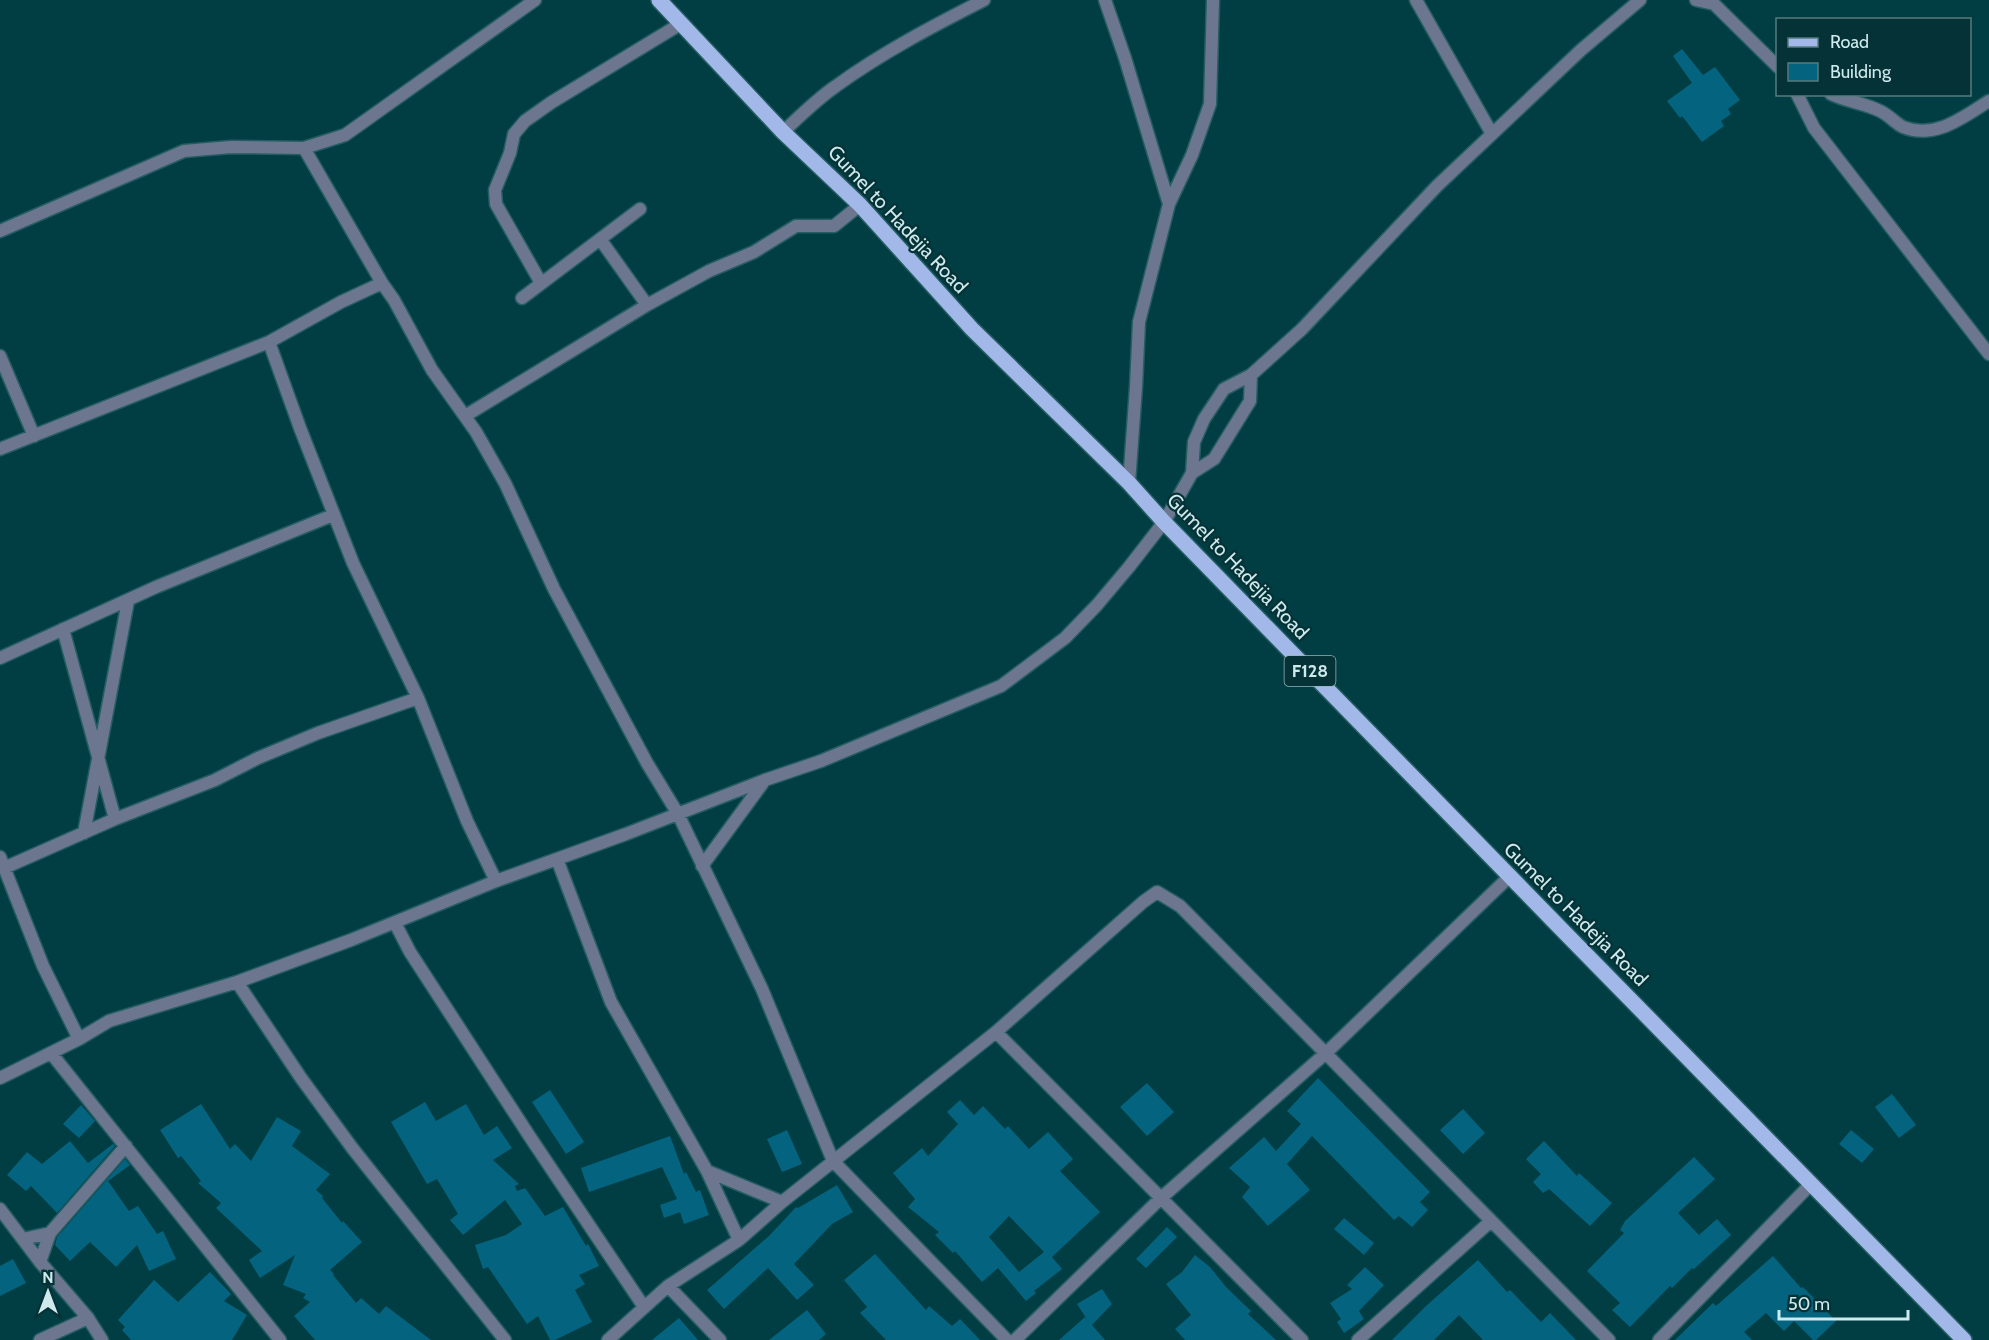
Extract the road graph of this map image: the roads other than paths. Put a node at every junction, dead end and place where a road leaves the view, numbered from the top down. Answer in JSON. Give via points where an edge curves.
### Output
{"nodes":[{"id":1,"x":535,"y":0,"type":"edge"},
{"id":2,"x":659,"y":0,"type":"edge"},
{"id":3,"x":984,"y":0,"type":"edge"},
{"id":4,"x":1105,"y":0,"type":"edge"},
{"id":5,"x":1213,"y":0,"type":"edge"},
{"id":6,"x":1416,"y":0,"type":"edge"},
{"id":7,"x":1640,"y":0,"type":"edge"},
{"id":8,"x":1696,"y":0,"type":"edge"},
{"id":9,"x":1713,"y":2,"type":"edge"},
{"id":10,"x":682,"y":23,"type":"junction"},
{"id":11,"x":1776,"y":65,"type":"edge"},
{"id":12,"x":1798,"y":96,"type":"edge"},
{"id":13,"x":1838,"y":96,"type":"edge"},
{"id":14,"x":1989,"y":101,"type":"edge"},
{"id":15,"x":783,"y":132,"type":"junction"},
{"id":16,"x":1492,"y":134,"type":"junction"},
{"id":17,"x":304,"y":148,"type":"junction"},
{"id":18,"x":1169,"y":204,"type":"junction"},
{"id":19,"x":860,"y":205,"type":"junction"},
{"id":20,"x":640,"y":209,"type":"dead end"},
{"id":21,"x":0,"y":231,"type":"edge"},
{"id":22,"x":600,"y":239,"type":"junction"},
{"id":23,"x":382,"y":283,"type":"junction"},
{"id":24,"x":541,"y":283,"type":"junction"},
{"id":25,"x":522,"y":298,"type":"dead end"},
{"id":26,"x":647,"y":305,"type":"junction"},
{"id":27,"x":269,"y":342,"type":"junction"},
{"id":28,"x":1989,"y":354,"type":"edge"},
{"id":29,"x":0,"y":356,"type":"edge"},
{"id":30,"x":1251,"y":375,"type":"junction"},
{"id":31,"x":465,"y":416,"type":"junction"},
{"id":32,"x":34,"y":436,"type":"junction"},
{"id":33,"x":0,"y":449,"type":"edge"},
{"id":34,"x":1192,"y":473,"type":"junction"},
{"id":35,"x":1129,"y":483,"type":"junction"},
{"id":36,"x":333,"y":515,"type":"junction"},
{"id":37,"x":1164,"y":522,"type":"junction"},
{"id":38,"x":128,"y":601,"type":"junction"},
{"id":39,"x":63,"y":629,"type":"junction"},
{"id":40,"x":0,"y":658,"type":"edge"},
{"id":41,"x":418,"y":698,"type":"junction"},
{"id":42,"x":98,"y":758,"type":"junction"},
{"id":43,"x":765,"y":780,"type":"junction"},
{"id":44,"x":678,"y":814,"type":"junction"},
{"id":45,"x":115,"y":819,"type":"junction"},
{"id":46,"x":84,"y":833,"type":"junction"},
{"id":47,"x":557,"y":859,"type":"junction"},
{"id":48,"x":2,"y":862,"type":"edge"},
{"id":49,"x":702,"y":866,"type":"junction"},
{"id":50,"x":1509,"y":877,"type":"junction"},
{"id":51,"x":496,"y":881,"type":"junction"},
{"id":52,"x":395,"y":923,"type":"junction"},
{"id":53,"x":237,"y":982,"type":"junction"},
{"id":54,"x":996,"y":1032,"type":"junction"},
{"id":55,"x":79,"y":1039,"type":"junction"},
{"id":56,"x":51,"y":1053,"type":"junction"},
{"id":57,"x":1326,"y":1053,"type":"junction"},
{"id":58,"x":0,"y":1078,"type":"edge"},
{"id":59,"x":126,"y":1146,"type":"junction"},
{"id":60,"x":834,"y":1161,"type":"junction"},
{"id":61,"x":707,"y":1171,"type":"junction"},
{"id":62,"x":1811,"y":1184,"type":"junction"},
{"id":63,"x":1161,"y":1198,"type":"junction"},
{"id":64,"x":782,"y":1202,"type":"junction"},
{"id":65,"x":0,"y":1209,"type":"edge"},
{"id":66,"x":1491,"y":1221,"type":"junction"},
{"id":67,"x":4,"y":1223,"type":"edge"},
{"id":68,"x":50,"y":1233,"type":"junction"},
{"id":69,"x":23,"y":1239,"type":"junction"},
{"id":70,"x":739,"y":1240,"type":"junction"},
{"id":71,"x":40,"y":1262,"type":"junction"},
{"id":72,"x":668,"y":1286,"type":"junction"},
{"id":73,"x":644,"y":1307,"type":"junction"},
{"id":74,"x":88,"y":1318,"type":"junction"},
{"id":75,"x":40,"y":1340,"type":"edge"},
{"id":76,"x":102,"y":1340,"type":"edge"},
{"id":77,"x":280,"y":1340,"type":"edge"},
{"id":78,"x":505,"y":1340,"type":"edge"},
{"id":79,"x":608,"y":1340,"type":"edge"},
{"id":80,"x":720,"y":1340,"type":"edge"},
{"id":81,"x":1007,"y":1340,"type":"edge"},
{"id":82,"x":1015,"y":1340,"type":"edge"},
{"id":83,"x":1302,"y":1340,"type":"edge"},
{"id":84,"x":1358,"y":1340,"type":"edge"},
{"id":85,"x":1609,"y":1340,"type":"edge"},
{"id":86,"x":1659,"y":1340,"type":"edge"},
{"id":87,"x":1964,"y":1340,"type":"edge"}],
"edges":[{"from":1,"to":17,"type":"street","via":[[345,135]]},
{"from":2,"to":10,"type":"main road","name":"Gumel to Hadejia Road","number":"F128"},
{"from":3,"to":15,"type":"street","via":[[912,36],[834,87]]},
{"from":4,"to":18,"type":"street"},
{"from":5,"to":18,"type":"street","via":[[1210,104]]},
{"from":6,"to":16,"type":"street"},
{"from":7,"to":16,"type":"street"},
{"from":8,"to":9,"type":"street"},
{"from":9,"to":11,"type":"street"},
{"from":10,"to":15,"type":"main road","name":"Gumel to Hadejia Road","number":"F128"},
{"from":10,"to":24,"type":"street","via":[[552,102],[514,134],[495,190],[496,204]]},
{"from":12,"to":28,"type":"street","via":[[1814,128]]},
{"from":13,"to":14,"type":"street","via":[[1883,112],[1901,126],[1916,131],[1933,130],[1963,119]]},
{"from":15,"to":19,"type":"main road","name":"Gumel to Hadejia Road","number":"F128"},
{"from":16,"to":30,"type":"street","via":[[1437,186],[1302,329]]},
{"from":17,"to":21,"type":"street","via":[[184,151]]},
{"from":17,"to":23,"type":"street"},
{"from":18,"to":35,"type":"street","via":[[1139,322]]},
{"from":19,"to":26,"type":"street","via":[[834,226],[796,226],[754,252]]},
{"from":19,"to":35,"type":"main road","name":"Gumel to Hadejia Road","number":"F128","via":[[972,329]]},
{"from":20,"to":22,"type":"street"},
{"from":22,"to":24,"type":"street"},
{"from":22,"to":26,"type":"street"},
{"from":23,"to":27,"type":"street"},
{"from":23,"to":31,"type":"street","via":[[432,370]]},
{"from":24,"to":25,"type":"street"},
{"from":26,"to":31,"type":"street"},
{"from":27,"to":32,"type":"street"},
{"from":27,"to":36,"type":"street"},
{"from":29,"to":32,"type":"street"},
{"from":30,"to":34,"type":"street","via":[[1250,401],[1214,459]]},
{"from":30,"to":34,"type":"street","via":[[1224,389],[1204,419],[1194,442]]},
{"from":31,"to":44,"type":"street","via":[[505,483],[554,589]]},
{"from":32,"to":33,"type":"street"},
{"from":34,"to":37,"type":"street"},
{"from":35,"to":37,"type":"main road","name":"Gumel to Hadejia Road","number":"F128"},
{"from":36,"to":38,"type":"street"},
{"from":36,"to":41,"type":"street"},
{"from":37,"to":43,"type":"street","via":[[1073,630],[1001,686],[822,761]]},
{"from":37,"to":50,"type":"main road","name":"Gumel to Hadejia Road","number":"F128"},
{"from":38,"to":39,"type":"street"},
{"from":38,"to":42,"type":"street"},
{"from":39,"to":40,"type":"street"},
{"from":39,"to":42,"type":"street"},
{"from":41,"to":45,"type":"street","via":[[318,733],[215,780]]},
{"from":41,"to":51,"type":"street"},
{"from":42,"to":45,"type":"street"},
{"from":42,"to":46,"type":"street"},
{"from":43,"to":44,"type":"street"},
{"from":43,"to":49,"type":"street"},
{"from":44,"to":47,"type":"street"},
{"from":44,"to":49,"type":"street"},
{"from":45,"to":46,"type":"street"},
{"from":46,"to":48,"type":"street"},
{"from":47,"to":51,"type":"street"},
{"from":47,"to":61,"type":"street","via":[[611,1002]]},
{"from":48,"to":55,"type":"street","via":[[43,966]]},
{"from":49,"to":60,"type":"street","via":[[762,989]]},
{"from":50,"to":57,"type":"street"},
{"from":50,"to":62,"type":"main road","name":"Gumel to Hadejia Road","number":"F128"},
{"from":51,"to":52,"type":"street"},
{"from":52,"to":53,"type":"street"},
{"from":52,"to":73,"type":"street","via":[[523,1128]]},
{"from":53,"to":55,"type":"street","via":[[109,1021]]},
{"from":53,"to":78,"type":"street","via":[[353,1149]]},
{"from":54,"to":57,"type":"street","via":[[1157,892],[1180,906]]},
{"from":54,"to":60,"type":"street"},
{"from":54,"to":63,"type":"street"},
{"from":55,"to":56,"type":"street"},
{"from":56,"to":58,"type":"street"},
{"from":56,"to":59,"type":"street"},
{"from":57,"to":63,"type":"street"},
{"from":57,"to":66,"type":"street"},
{"from":59,"to":68,"type":"street"},
{"from":59,"to":77,"type":"street"},
{"from":60,"to":64,"type":"street"},
{"from":60,"to":81,"type":"street"},
{"from":61,"to":64,"type":"street"},
{"from":61,"to":70,"type":"street"},
{"from":62,"to":86,"type":"street"},
{"from":62,"to":87,"type":"main road","name":"Gumel to Hadejia Road","number":"F128"},
{"from":63,"to":82,"type":"street"},
{"from":63,"to":83,"type":"street"},
{"from":64,"to":70,"type":"street"},
{"from":65,"to":67,"type":"street"},
{"from":66,"to":84,"type":"street"},
{"from":66,"to":85,"type":"street"},
{"from":67,"to":69,"type":"street"},
{"from":68,"to":69,"type":"street"},
{"from":68,"to":71,"type":"street"},
{"from":69,"to":71,"type":"street"},
{"from":70,"to":72,"type":"street"},
{"from":71,"to":74,"type":"street"},
{"from":72,"to":73,"type":"street"},
{"from":72,"to":80,"type":"street"},
{"from":73,"to":79,"type":"street"},
{"from":74,"to":75,"type":"street"},
{"from":74,"to":76,"type":"street"}]}
